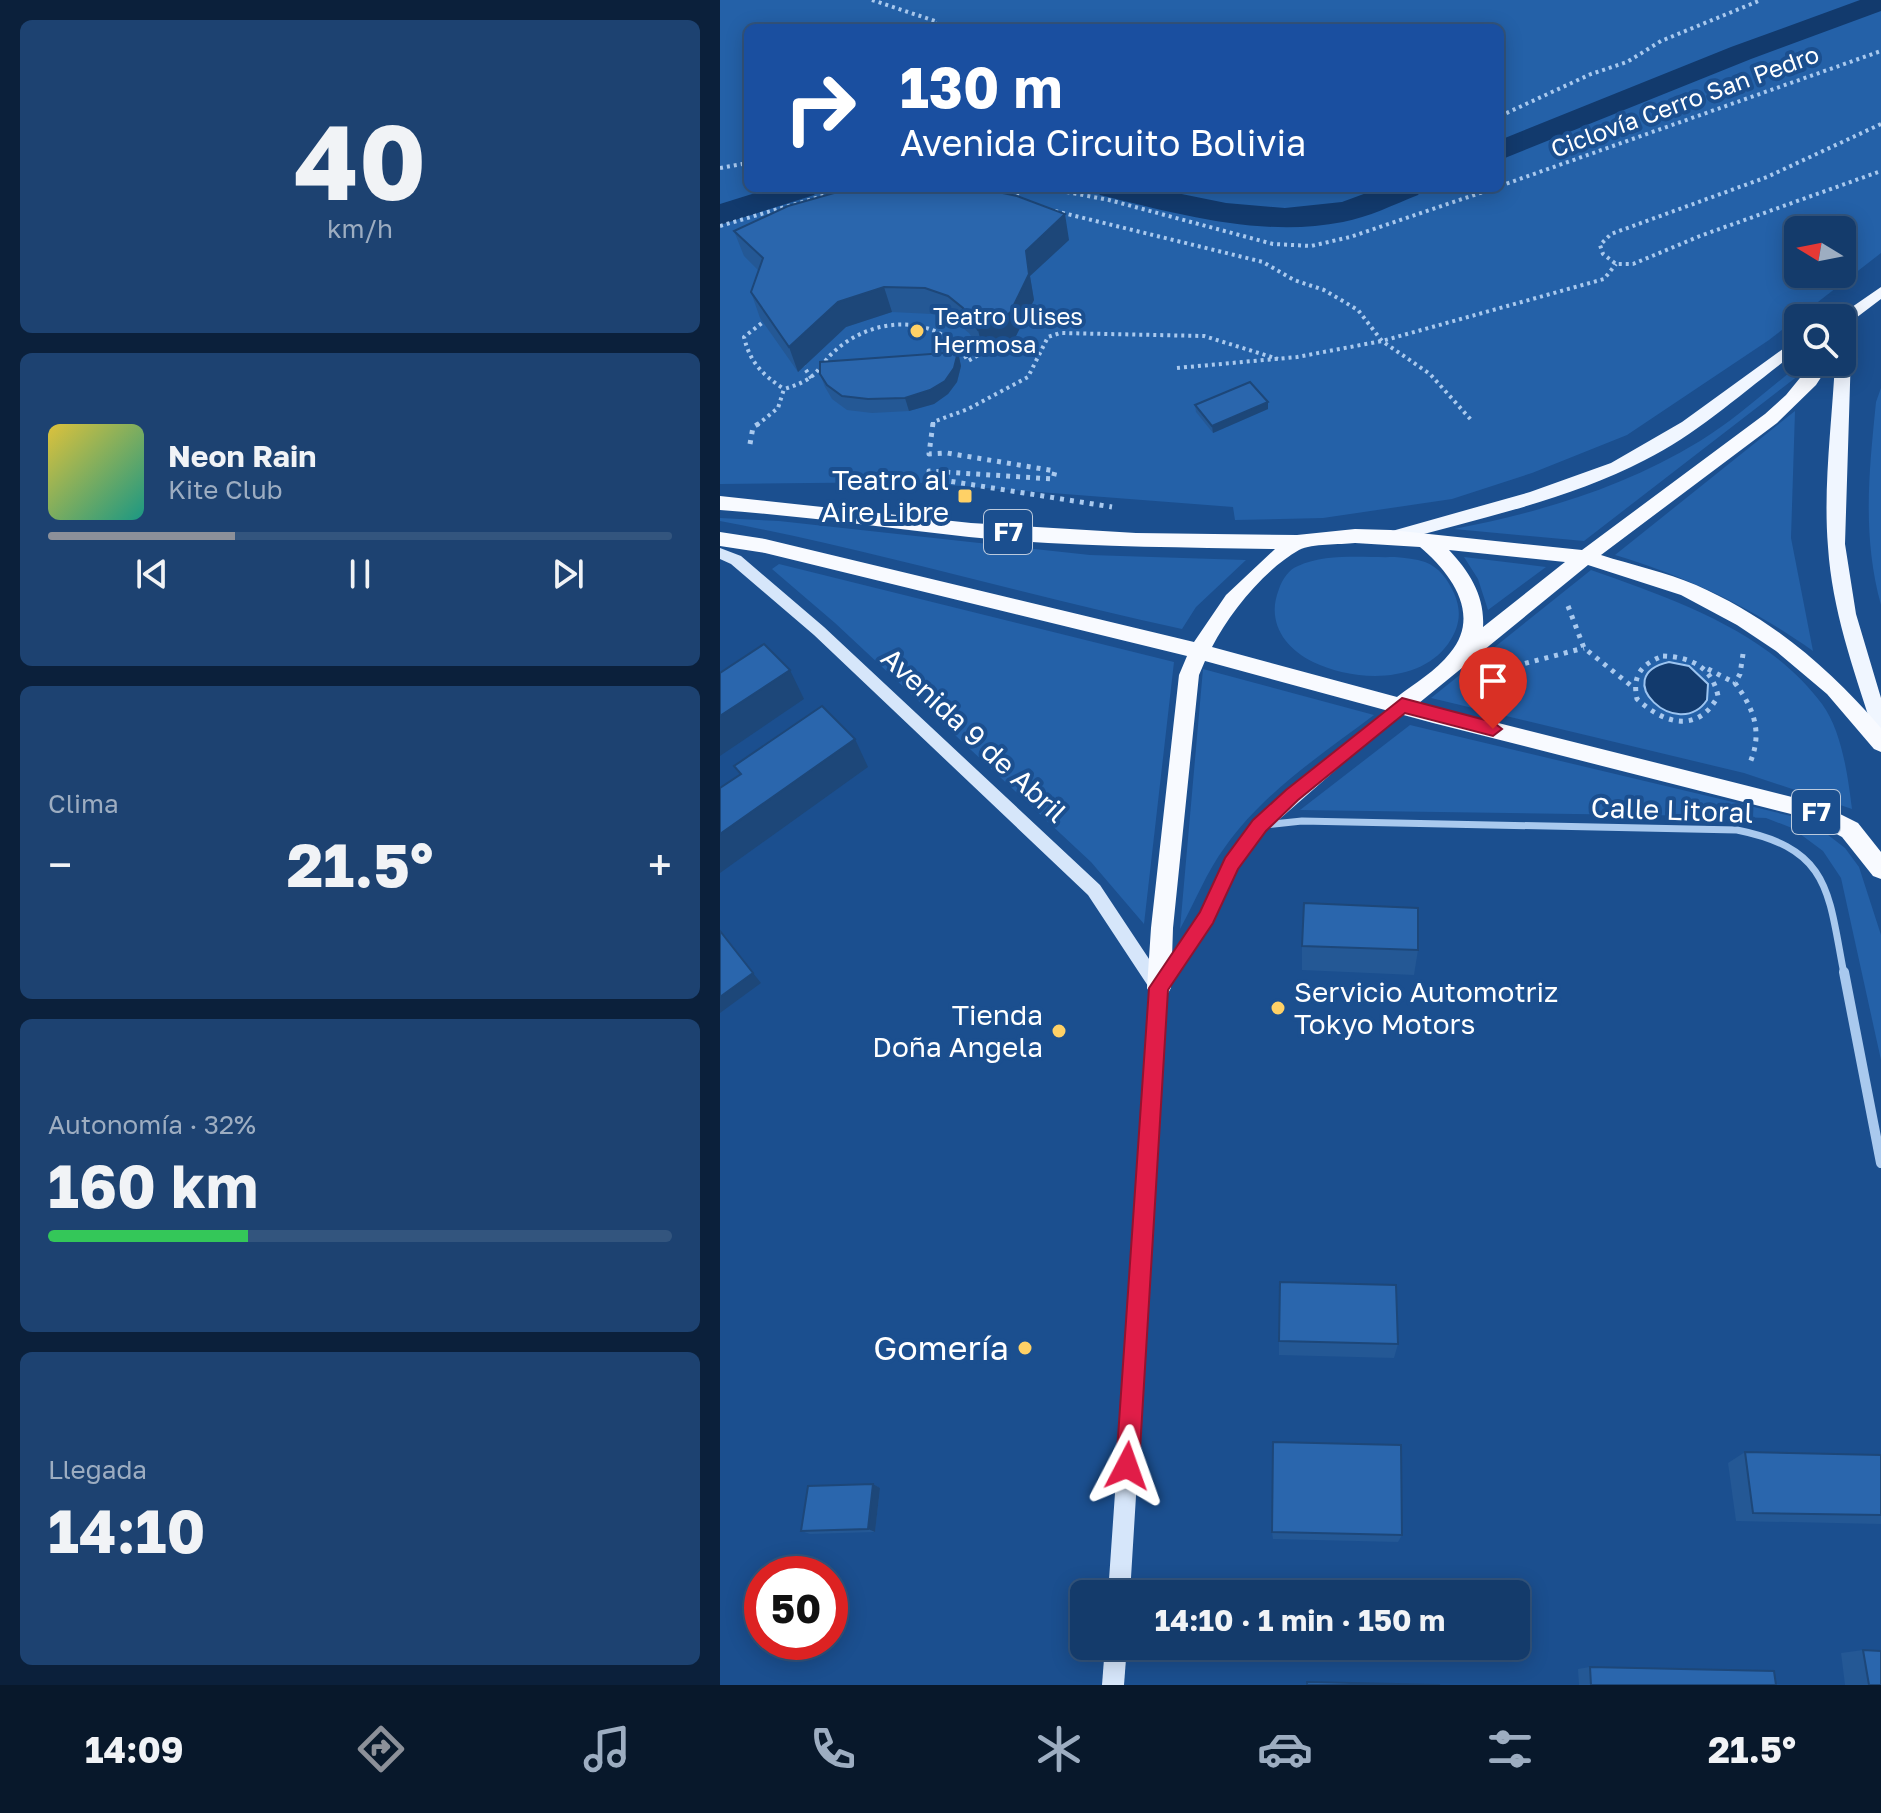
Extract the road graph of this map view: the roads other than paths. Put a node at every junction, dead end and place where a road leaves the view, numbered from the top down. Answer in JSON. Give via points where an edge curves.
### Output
{"nodes":[{"id":1,"x":1881,"y":292,"type":"edge"},
{"id":2,"x":1856,"y":311,"type":"edge"},
{"id":3,"x":1784,"y":353,"type":"edge"},
{"id":4,"x":1815,"y":376,"type":"edge"},
{"id":5,"x":1845,"y":376,"type":"edge"},
{"id":6,"x":720,"y":503,"type":"edge"},
{"id":7,"x":1391,"y":537,"type":"junction"},
{"id":8,"x":720,"y":539,"type":"edge"},
{"id":9,"x":1297,"y":542,"type":"junction"},
{"id":10,"x":1427,"y":542,"type":"junction"},
{"id":11,"x":720,"y":553,"type":"edge"},
{"id":12,"x":1585,"y":557,"type":"junction"},
{"id":13,"x":1197,"y":652,"type":"junction"},
{"id":14,"x":1459,"y":658,"type":"junction"},
{"id":15,"x":1402,"y":705,"type":"junction"},
{"id":16,"x":1881,"y":727,"type":"edge"},
{"id":17,"x":1881,"y":743,"type":"edge"},
{"id":18,"x":1260,"y":826,"type":"junction"},
{"id":19,"x":1881,"y":869,"type":"edge"},
{"id":20,"x":1159,"y":988,"type":"junction"},
{"id":21,"x":1881,"y":1163,"type":"edge"},
{"id":22,"x":1120,"y":1580,"type":"edge"},
{"id":23,"x":1115,"y":1660,"type":"edge"},
{"id":24,"x":1113,"y":1685,"type":"edge"}],
"edges":[{"from":1,"to":2,"type":"main road"},
{"from":3,"to":7,"type":"main road","via":[[1678,432],[1620,466],[1548,494]]},
{"from":4,"to":12,"type":"highway","via":[[1784,408]]},
{"from":5,"to":16,"type":"main road","via":[[1836,546],[1848,622]]},
{"from":6,"to":9,"type":"highway","number":"F7","via":[[971,530]]},
{"from":7,"to":9,"type":"highway","number":"F7"},
{"from":7,"to":10,"type":"highway","number":"F7"},
{"from":8,"to":13,"type":"highway"},
{"from":9,"to":13,"type":"highway","via":[[1264,566]]},
{"from":10,"to":12,"type":"highway"},
{"from":10,"to":14,"type":"highway","via":[[1448,558],[1473,603],[1474,631]]},
{"from":11,"to":20,"type":"main road","name":"Avenida 9 de Abril","via":[[736,560],[819,631],[1094,890]]},
{"from":12,"to":14,"type":"highway"},
{"from":12,"to":17,"type":"highway","via":[[1688,590],[1744,620],[1834,688]]},
{"from":13,"to":15,"type":"highway"},
{"from":13,"to":20,"type":"highway","via":[[1189,675]]},
{"from":14,"to":15,"type":"highway"},
{"from":15,"to":18,"type":"main road"},
{"from":15,"to":19,"type":"highway","number":"F7","via":[[1738,780],[1850,830]]},
{"from":18,"to":20,"type":"main road"},
{"from":18,"to":21,"type":"street","name":"Calle Litoral","via":[[1302,821],[1737,830],[1774,837],[1803,853],[1820,871],[1829,896]]},
{"from":20,"to":22,"type":"main road"},
{"from":23,"to":24,"type":"main road"}]}
